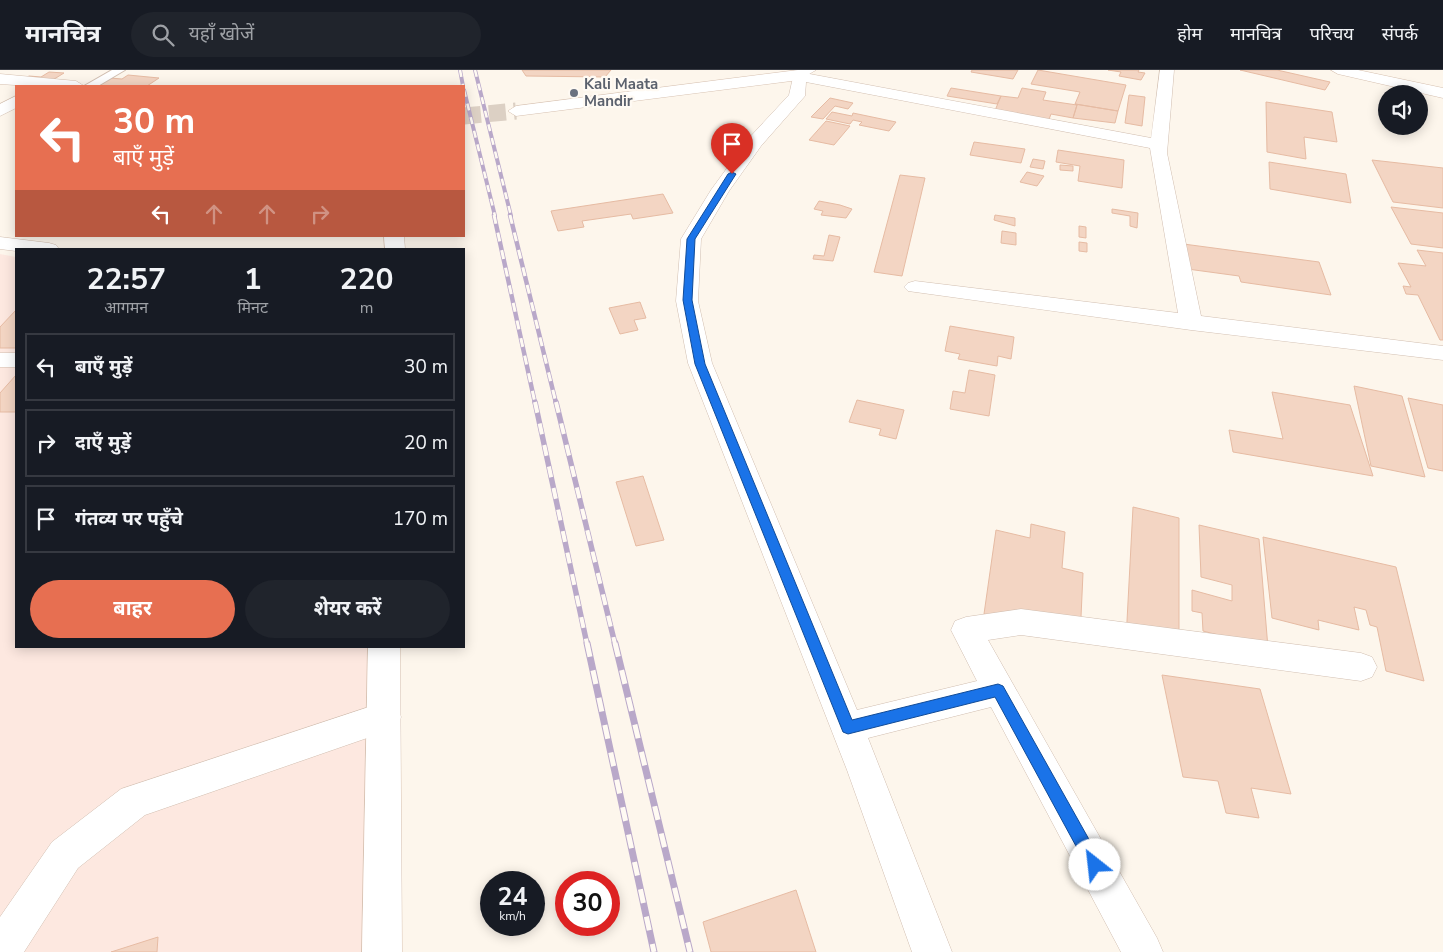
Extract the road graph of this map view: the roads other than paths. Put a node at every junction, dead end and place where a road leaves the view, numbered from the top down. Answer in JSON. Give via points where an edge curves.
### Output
{"nodes":[{"id":1,"x":120,"y":70,"type":"edge"},
{"id":2,"x":1167,"y":70,"type":"edge"},
{"id":3,"x":1338,"y":70,"type":"edge"},
{"id":4,"x":804,"y":73,"type":"edge"},
{"id":5,"x":0,"y":79,"type":"edge"},
{"id":6,"x":37,"y":84,"type":"edge"},
{"id":7,"x":56,"y":85,"type":"edge"},
{"id":8,"x":92,"y":85,"type":"edge"},
{"id":9,"x":1443,"y":93,"type":"edge"},
{"id":10,"x":15,"y":102,"type":"edge"},
{"id":11,"x":516,"y":111,"type":"tunnel mouth"},
{"id":12,"x":0,"y":112,"type":"edge"},
{"id":13,"x":1159,"y":145,"type":"junction"},
{"id":14,"x":0,"y":243,"type":"edge"},
{"id":15,"x":41,"y":248,"type":"edge"},
{"id":16,"x":915,"y":287,"type":"dead end"},
{"id":17,"x":1191,"y":323,"type":"junction"},
{"id":18,"x":1443,"y":353,"type":"edge"},
{"id":19,"x":0,"y":360,"type":"edge"},
{"id":20,"x":15,"y":360,"type":"edge"},
{"id":21,"x":384,"y":648,"type":"edge"},
{"id":22,"x":1361,"y":667,"type":"dead end"},
{"id":23,"x":998,"y":690,"type":"junction"},
{"id":24,"x":384,"y":718,"type":"junction"},
{"id":25,"x":848,"y":728,"type":"junction"},
{"id":26,"x":0,"y":952,"type":"edge"},
{"id":27,"x":382,"y":952,"type":"edge"},
{"id":28,"x":932,"y":952,"type":"edge"},
{"id":29,"x":1143,"y":952,"type":"edge"}],
"edges":[{"from":1,"to":8,"type":"lane"},
{"from":2,"to":13,"type":"street"},
{"from":3,"to":9,"type":"street"},
{"from":4,"to":11,"type":"street"},
{"from":4,"to":13,"type":"street"},
{"from":4,"to":25,"type":"street","via":[[797,96],[755,142],[720,190],[691,239],[687,300],[700,364]]},
{"from":5,"to":6,"type":"street"},
{"from":6,"to":7,"type":"street"},
{"from":10,"to":12,"type":"street"},
{"from":13,"to":17,"type":"street"},
{"from":14,"to":15,"type":"street"},
{"from":16,"to":17,"type":"street"},
{"from":17,"to":18,"type":"street"},
{"from":19,"to":20,"type":"street"},
{"from":21,"to":24,"type":"street"},
{"from":22,"to":23,"type":"street","via":[[1021,622],[966,630]]},
{"from":23,"to":25,"type":"street"},
{"from":23,"to":29,"type":"street"},
{"from":24,"to":26,"type":"street","via":[[134,801],[65,855]]},
{"from":24,"to":27,"type":"street"},
{"from":25,"to":28,"type":"street"}]}
